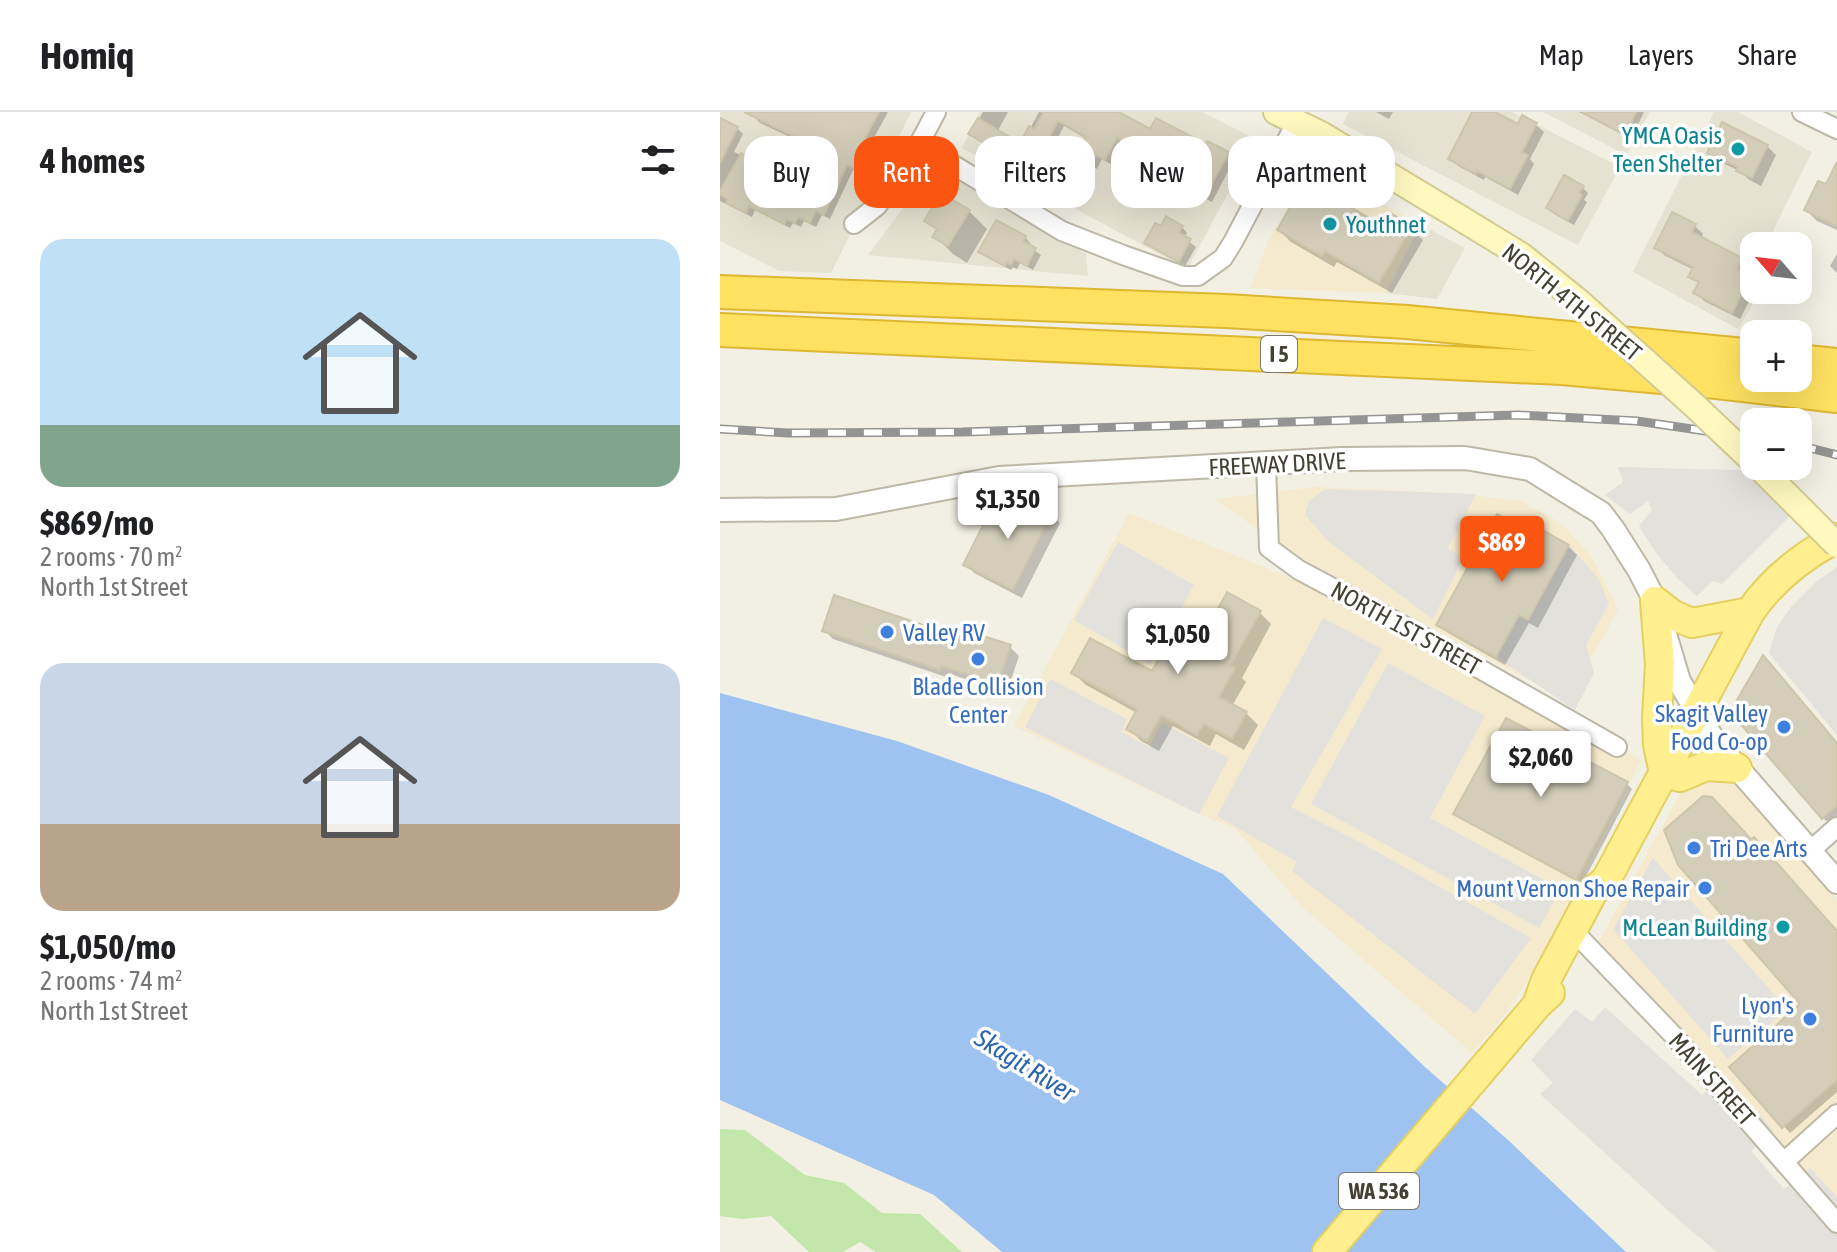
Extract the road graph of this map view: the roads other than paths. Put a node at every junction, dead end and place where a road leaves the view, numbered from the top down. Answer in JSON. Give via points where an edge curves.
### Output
{"nodes":[{"id":1,"x":936,"y":112,"type":"edge"},
{"id":2,"x":1802,"y":112,"type":"edge"},
{"id":3,"x":1291,"y":116,"type":"edge"},
{"id":4,"x":1837,"y":129,"type":"edge"},
{"id":5,"x":923,"y":136,"type":"edge"},
{"id":6,"x":959,"y":168,"type":"edge"},
{"id":7,"x":874,"y":208,"type":"edge"},
{"id":8,"x":854,"y":224,"type":"dead end"},
{"id":9,"x":720,"y":292,"type":"edge"},
{"id":10,"x":720,"y":330,"type":"edge"},
{"id":11,"x":1740,"y":355,"type":"edge"},
{"id":12,"x":1812,"y":362,"type":"edge"},
{"id":13,"x":1837,"y":365,"type":"edge"},
{"id":14,"x":1837,"y":396,"type":"edge"},
{"id":15,"x":1740,"y":449,"type":"edge"},
{"id":16,"x":1266,"y":464,"type":"junction"},
{"id":17,"x":1772,"y":480,"type":"edge"},
{"id":18,"x":720,"y":510,"type":"edge"},
{"id":19,"x":1837,"y":538,"type":"edge"},
{"id":20,"x":1837,"y":545,"type":"edge"},
{"id":21,"x":1655,"y":601,"type":"junction"},
{"id":22,"x":1750,"y":612,"type":"junction"},
{"id":23,"x":1696,"y":712,"type":"junction"},
{"id":24,"x":1617,"y":747,"type":"dead end"},
{"id":25,"x":1737,"y":768,"type":"junction"},
{"id":26,"x":1664,"y":773,"type":"junction"},
{"id":27,"x":1837,"y":827,"type":"edge"},
{"id":28,"x":1810,"y":851,"type":"junction"},
{"id":29,"x":1606,"y":880,"type":"junction"},
{"id":30,"x":1837,"y":882,"type":"edge"},
{"id":31,"x":1582,"y":940,"type":"junction"},
{"id":32,"x":1532,"y":1012,"type":"junction"},
{"id":33,"x":1837,"y":1114,"type":"edge"},
{"id":34,"x":1784,"y":1162,"type":"junction"},
{"id":35,"x":1837,"y":1223,"type":"edge"},
{"id":36,"x":1327,"y":1252,"type":"edge"}],
"edges":[{"from":1,"to":5,"type":"street"},
{"from":2,"to":4,"type":"street"},
{"from":3,"to":6,"type":"street","via":[[1228,250],[1198,276],[1183,276],[1062,231]]},
{"from":3,"to":15,"type":"main road","name":"NORTH 4TH STREET","bridge":true,"via":[[1521,255]]},
{"from":7,"to":8,"type":"street"},
{"from":9,"to":11,"type":"highway","number":"I 5","via":[[1407,322]]},
{"from":10,"to":14,"type":"highway","number":"I 5","via":[[1562,368]]},
{"from":12,"to":13,"type":"highway"},
{"from":16,"to":18,"type":"street","name":"FREEWAY DRIVE","via":[[999,478],[836,509]]},
{"from":16,"to":21,"type":"street","name":"FREEWAY DRIVE","via":[[1465,458],[1530,469],[1601,513]]},
{"from":16,"to":24,"type":"street","name":"NORTH 1ST STREET","via":[[1269,548],[1299,570]]},
{"from":17,"to":20,"type":"main road","name":"NORTH 4TH STREET","bridge":true},
{"from":19,"to":22,"type":"main road","number":"WA 536","via":[[1783,574]]},
{"from":21,"to":22,"type":"main road","via":[[1692,623]]},
{"from":21,"to":23,"type":"street","name":"FREEWAY DRIVE","via":[[1679,681]]},
{"from":21,"to":26,"type":"main road","via":[[1658,745]]},
{"from":22,"to":23,"type":"main road","number":"WA 536"},
{"from":23,"to":25,"type":"street","name":"FREEWAY DRIVE"},
{"from":23,"to":26,"type":"main road","number":"WA 536"},
{"from":25,"to":26,"type":"main road","via":[[1706,766],[1680,777]]},
{"from":25,"to":28,"type":"street","name":"FREEWAY DRIVE"},
{"from":26,"to":29,"type":"main road","number":"WA 536"},
{"from":27,"to":28,"type":"street"},
{"from":28,"to":30,"type":"street","name":"FREEWAY DRIVE"},
{"from":29,"to":31,"type":"main road","number":"WA 536","via":[[1606,896]]},
{"from":29,"to":32,"type":"main road","number":"WA 536","via":[[1594,890]]},
{"from":31,"to":32,"type":"main road","number":"WA 536","via":[[1556,988]]},
{"from":31,"to":34,"type":"street","name":"MAIN STREET"},
{"from":32,"to":36,"type":"main road","number":"WA 536"},
{"from":33,"to":34,"type":"street"},
{"from":34,"to":35,"type":"street","name":"MAIN STREET"}]}
